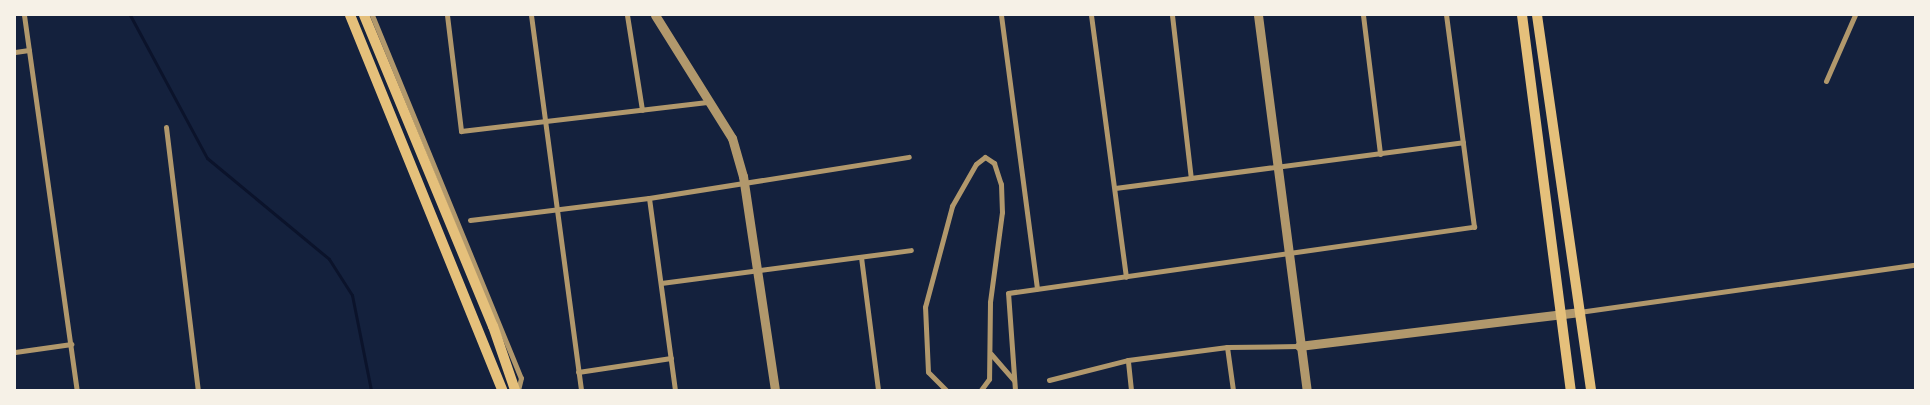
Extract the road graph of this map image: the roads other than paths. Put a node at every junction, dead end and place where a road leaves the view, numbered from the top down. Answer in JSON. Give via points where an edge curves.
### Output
{"nodes":[{"id":1,"x":24,"y":15,"type":"edge"},
{"id":2,"x":350,"y":15,"type":"edge"},
{"id":3,"x":364,"y":15,"type":"edge"},
{"id":4,"x":372,"y":15,"type":"edge"},
{"id":5,"x":446,"y":15,"type":"edge"},
{"id":6,"x":531,"y":15,"type":"edge"},
{"id":7,"x":627,"y":15,"type":"edge"},
{"id":8,"x":655,"y":15,"type":"edge"},
{"id":9,"x":1001,"y":15,"type":"edge"},
{"id":10,"x":1093,"y":15,"type":"edge"},
{"id":11,"x":1172,"y":15,"type":"edge"},
{"id":12,"x":1258,"y":15,"type":"edge"},
{"id":13,"x":1363,"y":15,"type":"edge"},
{"id":14,"x":1446,"y":15,"type":"edge"},
{"id":15,"x":1522,"y":15,"type":"edge"},
{"id":16,"x":1537,"y":15,"type":"edge"},
{"id":17,"x":1855,"y":15,"type":"edge"},
{"id":18,"x":29,"y":50,"type":"junction"},
{"id":19,"x":15,"y":52,"type":"edge"},
{"id":20,"x":1826,"y":81,"type":"dead end"},
{"id":21,"x":709,"y":102,"type":"junction"},
{"id":22,"x":642,"y":110,"type":"junction"},
{"id":23,"x":545,"y":122,"type":"junction"},
{"id":24,"x":166,"y":127,"type":"dead end"},
{"id":25,"x":1463,"y":142,"type":"junction"},
{"id":26,"x":1380,"y":154,"type":"junction"},
{"id":27,"x":909,"y":156,"type":"dead end"},
{"id":28,"x":1276,"y":167,"type":"junction"},
{"id":29,"x":1191,"y":178,"type":"junction"},
{"id":30,"x":744,"y":181,"type":"junction"},
{"id":31,"x":1115,"y":188,"type":"junction"},
{"id":32,"x":649,"y":198,"type":"junction"},
{"id":33,"x":557,"y":209,"type":"junction"},
{"id":34,"x":470,"y":220,"type":"dead end"},
{"id":35,"x":912,"y":250,"type":"dead end"},
{"id":36,"x":1287,"y":255,"type":"junction"},
{"id":37,"x":861,"y":257,"type":"junction"},
{"id":38,"x":1915,"y":265,"type":"edge"},
{"id":39,"x":757,"y":270,"type":"junction"},
{"id":40,"x":1126,"y":277,"type":"junction"},
{"id":41,"x":661,"y":283,"type":"junction"},
{"id":42,"x":1037,"y":290,"type":"junction"},
{"id":43,"x":1578,"y":312,"type":"junction"},
{"id":44,"x":1562,"y":314,"type":"junction"},
{"id":45,"x":71,"y":344,"type":"junction"},
{"id":46,"x":1299,"y":346,"type":"junction"},
{"id":47,"x":1227,"y":348,"type":"junction"},
{"id":48,"x":15,"y":352,"type":"edge"},
{"id":49,"x":991,"y":354,"type":"junction"},
{"id":50,"x":671,"y":358,"type":"junction"},
{"id":51,"x":1128,"y":360,"type":"junction"},
{"id":52,"x":578,"y":372,"type":"junction"},
{"id":53,"x":1049,"y":380,"type":"dead end"},
{"id":54,"x":1014,"y":381,"type":"junction"},
{"id":55,"x":77,"y":390,"type":"edge"},
{"id":56,"x":198,"y":390,"type":"edge"},
{"id":57,"x":502,"y":390,"type":"edge"},
{"id":58,"x":517,"y":390,"type":"edge"},
{"id":59,"x":580,"y":390,"type":"edge"},
{"id":60,"x":675,"y":390,"type":"edge"},
{"id":61,"x":775,"y":390,"type":"edge"},
{"id":62,"x":878,"y":390,"type":"edge"},
{"id":63,"x":946,"y":390,"type":"edge"},
{"id":64,"x":982,"y":390,"type":"edge"},
{"id":65,"x":1015,"y":390,"type":"edge"},
{"id":66,"x":1131,"y":390,"type":"edge"},
{"id":67,"x":1233,"y":390,"type":"edge"},
{"id":68,"x":1307,"y":390,"type":"edge"},
{"id":69,"x":1572,"y":390,"type":"edge"},
{"id":70,"x":1591,"y":390,"type":"edge"}],
"edges":[{"from":1,"to":18,"type":"street"},
{"from":2,"to":57,"type":"main road"},
{"from":3,"to":58,"type":"main road"},
{"from":4,"to":58,"type":"street","via":[[521,378]]},
{"from":5,"to":23,"type":"street","via":[[461,131]]},
{"from":6,"to":23,"type":"street"},
{"from":7,"to":22,"type":"street"},
{"from":8,"to":21,"type":"street"},
{"from":9,"to":42,"type":"street"},
{"from":10,"to":31,"type":"street"},
{"from":11,"to":29,"type":"street"},
{"from":12,"to":28,"type":"street"},
{"from":13,"to":26,"type":"street"},
{"from":14,"to":25,"type":"street"},
{"from":15,"to":44,"type":"main road"},
{"from":16,"to":43,"type":"main road"},
{"from":17,"to":20,"type":"street"},
{"from":18,"to":19,"type":"street"},
{"from":18,"to":45,"type":"street"},
{"from":21,"to":22,"type":"street"},
{"from":21,"to":30,"type":"street","via":[[732,138]]},
{"from":22,"to":23,"type":"street"},
{"from":23,"to":33,"type":"street"},
{"from":24,"to":56,"type":"street"},
{"from":25,"to":26,"type":"street"},
{"from":25,"to":36,"type":"street","via":[[1474,227]]},
{"from":26,"to":28,"type":"street"},
{"from":27,"to":30,"type":"street"},
{"from":28,"to":29,"type":"street"},
{"from":28,"to":36,"type":"street"},
{"from":29,"to":31,"type":"street"},
{"from":30,"to":32,"type":"street"},
{"from":30,"to":39,"type":"street"},
{"from":31,"to":40,"type":"street"},
{"from":32,"to":33,"type":"street"},
{"from":32,"to":41,"type":"street"},
{"from":33,"to":34,"type":"street"},
{"from":33,"to":52,"type":"street"},
{"from":35,"to":37,"type":"street"},
{"from":36,"to":40,"type":"street"},
{"from":36,"to":46,"type":"street"},
{"from":37,"to":39,"type":"street"},
{"from":37,"to":62,"type":"street"},
{"from":38,"to":43,"type":"street"},
{"from":39,"to":41,"type":"street"},
{"from":39,"to":61,"type":"street"},
{"from":40,"to":42,"type":"street"},
{"from":41,"to":50,"type":"street"},
{"from":42,"to":54,"type":"street","via":[[1008,293]]},
{"from":43,"to":44,"type":"street"},
{"from":43,"to":70,"type":"main road"},
{"from":44,"to":46,"type":"street"},
{"from":44,"to":69,"type":"main road"},
{"from":45,"to":48,"type":"street"},
{"from":45,"to":55,"type":"street"},
{"from":46,"to":47,"type":"street"},
{"from":46,"to":68,"type":"street"},
{"from":47,"to":51,"type":"street"},
{"from":47,"to":67,"type":"street"},
{"from":49,"to":54,"type":"street"},
{"from":49,"to":63,"type":"street","via":[[990,302],[1002,212],[1001,184],[994,163],[985,157],[976,164],[952,206],[925,307],[928,372]]},
{"from":49,"to":64,"type":"street","via":[[989,379]]},
{"from":50,"to":52,"type":"street"},
{"from":50,"to":60,"type":"street"},
{"from":51,"to":53,"type":"street"},
{"from":51,"to":66,"type":"street"},
{"from":52,"to":59,"type":"street"},
{"from":54,"to":65,"type":"street"}]}
